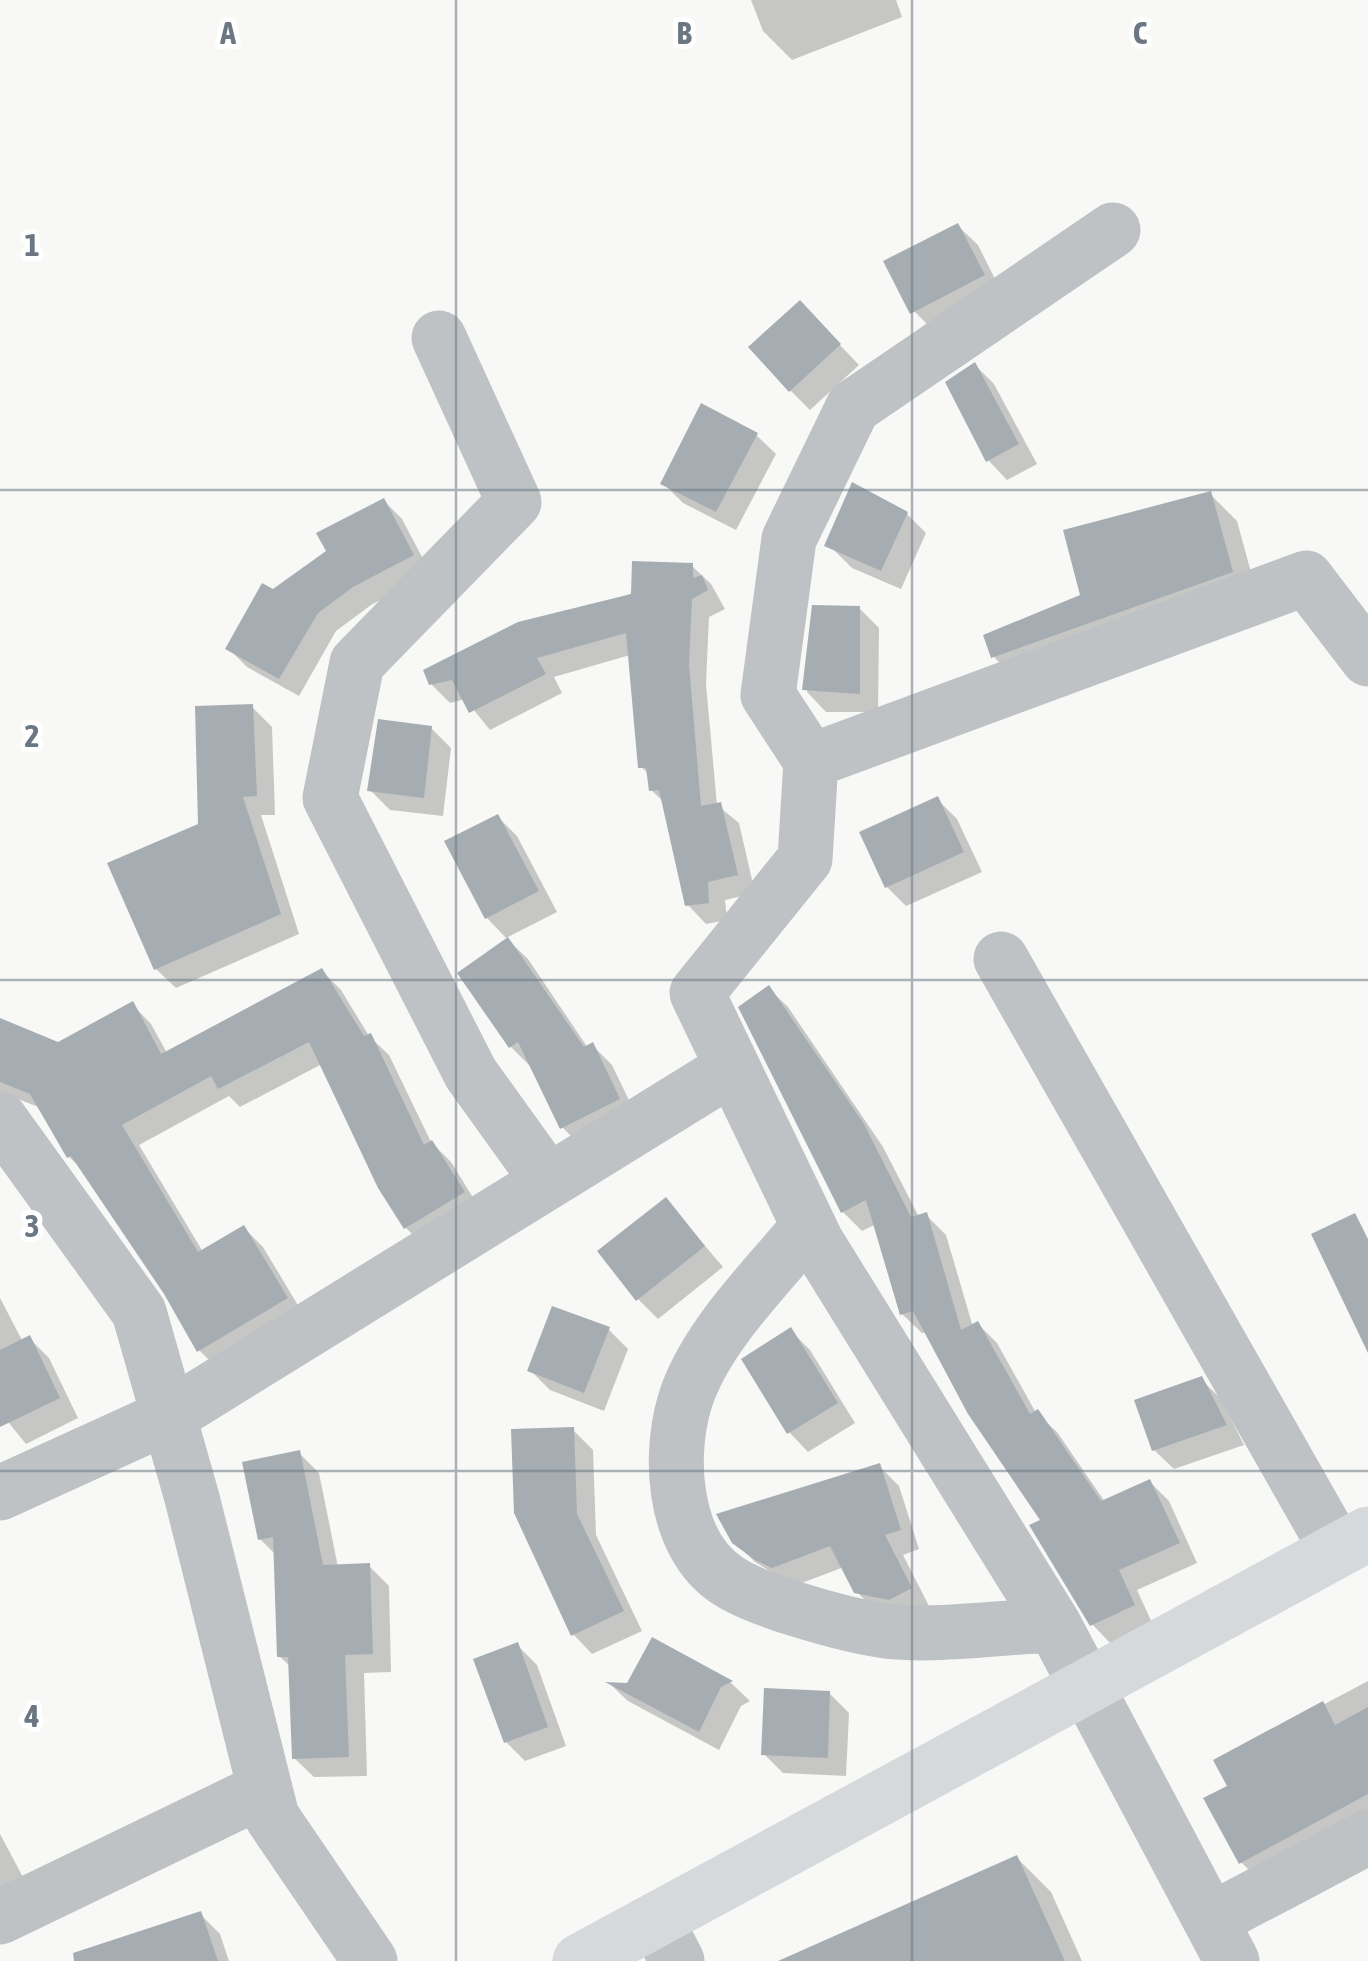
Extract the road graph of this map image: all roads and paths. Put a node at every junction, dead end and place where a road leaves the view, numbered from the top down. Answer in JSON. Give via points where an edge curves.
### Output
{"nodes":[{"id":1,"x":1112,"y":230,"type":"dead end"},
{"id":2,"x":439,"y":338,"type":"dead end"},
{"id":3,"x":1368,"y":659,"type":"edge"},
{"id":4,"x":811,"y":761,"type":"junction"},
{"id":5,"x":1001,"y":959,"type":"dead end"},
{"id":6,"x":732,"y":1068,"type":"junction"},
{"id":7,"x":0,"y":1119,"type":"edge"},
{"id":8,"x":548,"y":1181,"type":"junction"},
{"id":9,"x":809,"y":1226,"type":"junction"},
{"id":10,"x":169,"y":1416,"type":"junction"},
{"id":11,"x":0,"y":1493,"type":"edge"},
{"id":12,"x":1353,"y":1542,"type":"edge"},
{"id":13,"x":1054,"y":1625,"type":"junction"},
{"id":14,"x":1084,"y":1685,"type":"junction"},
{"id":15,"x":265,"y":1789,"type":"junction"},
{"id":16,"x":1368,"y":1837,"type":"edge"},
{"id":17,"x":0,"y":1917,"type":"edge"},
{"id":18,"x":667,"y":1940,"type":"edge"},
{"id":19,"x":1222,"y":1941,"type":"edge"},
{"id":20,"x":370,"y":1961,"type":"edge"},
{"id":21,"x":580,"y":1961,"type":"edge"}],
"edges":[{"from":1,"to":4,"type":"street","via":[[853,406],[789,539],[768,694]]},
{"from":2,"to":8,"type":"street","via":[[514,502],[357,662],[330,798],[471,1074]]},
{"from":3,"to":4,"type":"street","via":[[1306,578]]},
{"from":4,"to":6,"type":"street","via":[[806,858],[697,993]]},
{"from":5,"to":12,"type":"street"},
{"from":6,"to":8,"type":"street"},
{"from":6,"to":9,"type":"street"},
{"from":7,"to":10,"type":"street","via":[[139,1312]]},
{"from":8,"to":10,"type":"street"},
{"from":9,"to":13,"type":"street"},
{"from":9,"to":13,"type":"street","via":[[723,1333],[688,1391],[672,1463],[688,1534],[726,1580],[887,1632]]},
{"from":10,"to":11,"type":"street"},
{"from":10,"to":15,"type":"street"},
{"from":12,"to":14,"type":"main road"},
{"from":13,"to":14,"type":"street"},
{"from":14,"to":18,"type":"main road"},
{"from":14,"to":19,"type":"street"},
{"from":15,"to":17,"type":"street"},
{"from":15,"to":20,"type":"street","via":[[272,1817]]},
{"from":16,"to":19,"type":"street"},
{"from":18,"to":21,"type":"main road"}]}
